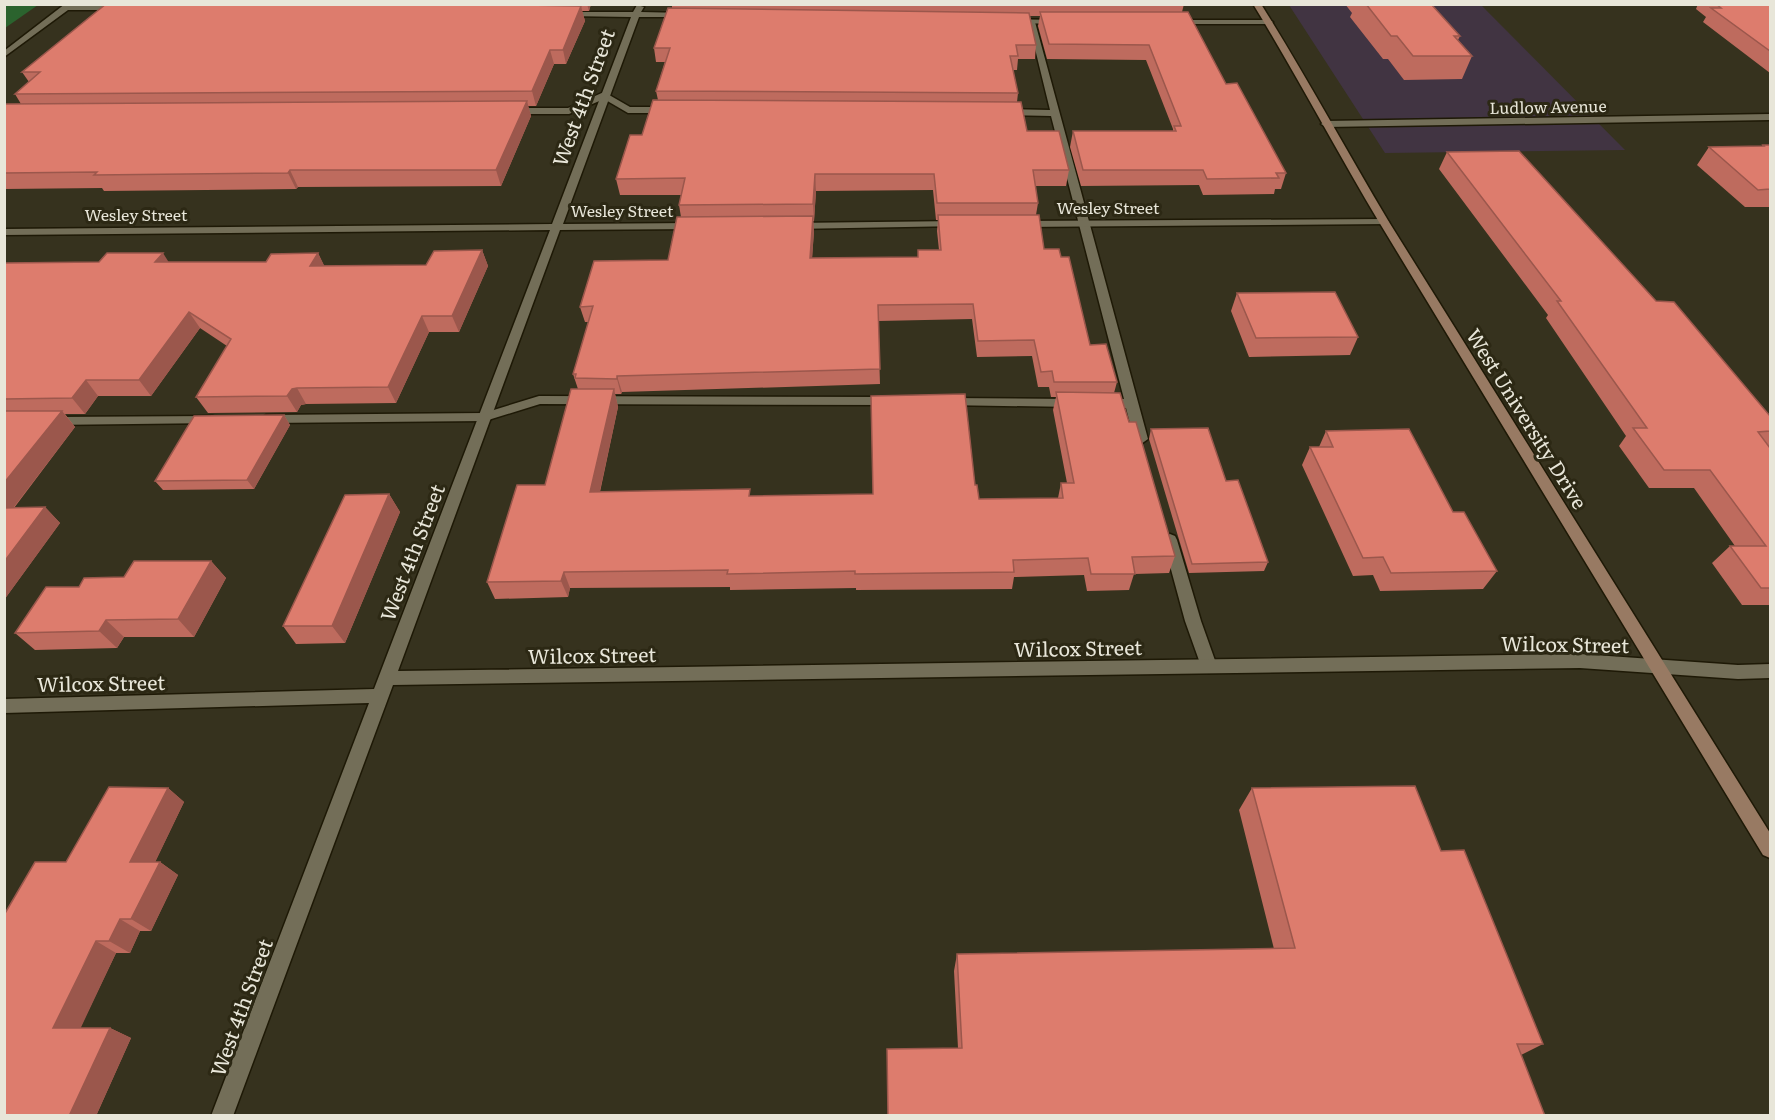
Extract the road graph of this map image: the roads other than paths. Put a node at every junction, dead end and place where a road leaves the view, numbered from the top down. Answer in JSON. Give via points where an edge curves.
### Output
{"nodes":[{"id":1,"x":1257,"y":4,"type":"edge"},
{"id":2,"x":69,"y":6,"type":"edge"},
{"id":3,"x":128,"y":9,"type":"edge"},
{"id":4,"x":639,"y":10,"type":"edge"},
{"id":5,"x":554,"y":14,"type":"edge"},
{"id":6,"x":696,"y":16,"type":"edge"},
{"id":7,"x":999,"y":21,"type":"edge"},
{"id":8,"x":1031,"y":22,"type":"junction"},
{"id":9,"x":1066,"y":22,"type":"edge"},
{"id":10,"x":1161,"y":22,"type":"edge"},
{"id":11,"x":1269,"y":22,"type":"junction"},
{"id":12,"x":4,"y":55,"type":"edge"},
{"id":13,"x":604,"y":95,"type":"junction"},
{"id":14,"x":498,"y":111,"type":"edge"},
{"id":15,"x":675,"y":111,"type":"edge"},
{"id":16,"x":995,"y":112,"type":"edge"},
{"id":17,"x":1054,"y":113,"type":"junction"},
{"id":18,"x":1770,"y":117,"type":"edge"},
{"id":19,"x":1326,"y":124,"type":"junction"},
{"id":20,"x":1384,"y":222,"type":"junction"},
{"id":21,"x":1084,"y":223,"type":"junction"},
{"id":22,"x":976,"y":224,"type":"edge"},
{"id":23,"x":1012,"y":224,"type":"edge"},
{"id":24,"x":712,"y":226,"type":"edge"},
{"id":25,"x":784,"y":226,"type":"edge"},
{"id":26,"x":556,"y":228,"type":"junction"},
{"id":27,"x":4,"y":232,"type":"edge"},
{"id":28,"x":905,"y":401,"type":"edge"},
{"id":29,"x":929,"y":402,"type":"edge"},
{"id":30,"x":1131,"y":404,"type":"junction"},
{"id":31,"x":485,"y":417,"type":"junction"},
{"id":32,"x":226,"y":420,"type":"edge"},
{"id":33,"x":250,"y":420,"type":"edge"},
{"id":34,"x":40,"y":421,"type":"edge"},
{"id":35,"x":1144,"y":450,"type":"edge"},
{"id":36,"x":1167,"y":530,"type":"edge"},
{"id":37,"x":1209,"y":666,"type":"junction"},
{"id":38,"x":1658,"y":667,"type":"junction"},
{"id":39,"x":1770,"y":671,"type":"edge"},
{"id":40,"x":386,"y":678,"type":"junction"},
{"id":41,"x":378,"y":696,"type":"junction"},
{"id":42,"x":4,"y":706,"type":"edge"},
{"id":43,"x":1770,"y":849,"type":"edge"},
{"id":44,"x":222,"y":1116,"type":"edge"}],
"edges":[{"from":1,"to":11,"type":"main road","name":"West University Drive"},
{"from":2,"to":3,"type":"street"},
{"from":2,"to":12,"type":"street"},
{"from":4,"to":5,"type":"street"},
{"from":4,"to":6,"type":"street"},
{"from":4,"to":13,"type":"street","name":"West 4th Street"},
{"from":7,"to":8,"type":"street"},
{"from":8,"to":9,"type":"street"},
{"from":8,"to":17,"type":"street"},
{"from":10,"to":11,"type":"street"},
{"from":11,"to":19,"type":"main road","name":"West University Drive"},
{"from":13,"to":14,"type":"street","via":[[569,111]]},
{"from":13,"to":15,"type":"street","via":[[628,110]]},
{"from":13,"to":26,"type":"street","name":"West 4th Street"},
{"from":16,"to":17,"type":"street"},
{"from":17,"to":21,"type":"street"},
{"from":18,"to":19,"type":"street","name":"Ludlow Avenue"},
{"from":19,"to":20,"type":"main road","name":"West University Drive"},
{"from":20,"to":21,"type":"street","name":"Wesley Street"},
{"from":20,"to":38,"type":"main road","name":"West University Drive"},
{"from":21,"to":23,"type":"street","name":"Wesley Street"},
{"from":21,"to":30,"type":"street"},
{"from":22,"to":25,"type":"street"},
{"from":24,"to":26,"type":"street","name":"Wesley Street"},
{"from":26,"to":27,"type":"street","name":"Wesley Street"},
{"from":26,"to":31,"type":"street","name":"West 4th Street"},
{"from":28,"to":31,"type":"street","via":[[539,400]]},
{"from":29,"to":30,"type":"street"},
{"from":30,"to":35,"type":"street"},
{"from":31,"to":33,"type":"street"},
{"from":31,"to":40,"type":"street","name":"West 4th Street"},
{"from":32,"to":34,"type":"street"},
{"from":36,"to":37,"type":"street"},
{"from":37,"to":38,"type":"street","name":"Wilcox Street","via":[[1580,661]]},
{"from":37,"to":40,"type":"street","name":"Wilcox Street"},
{"from":38,"to":39,"type":"street","name":"Wilcox Street"},
{"from":38,"to":43,"type":"main road","name":"West University Drive"},
{"from":40,"to":41,"type":"street","name":"West 4th Street"},
{"from":41,"to":42,"type":"street","name":"Wilcox Street"},
{"from":41,"to":44,"type":"street","name":"West 4th Street"}]}
